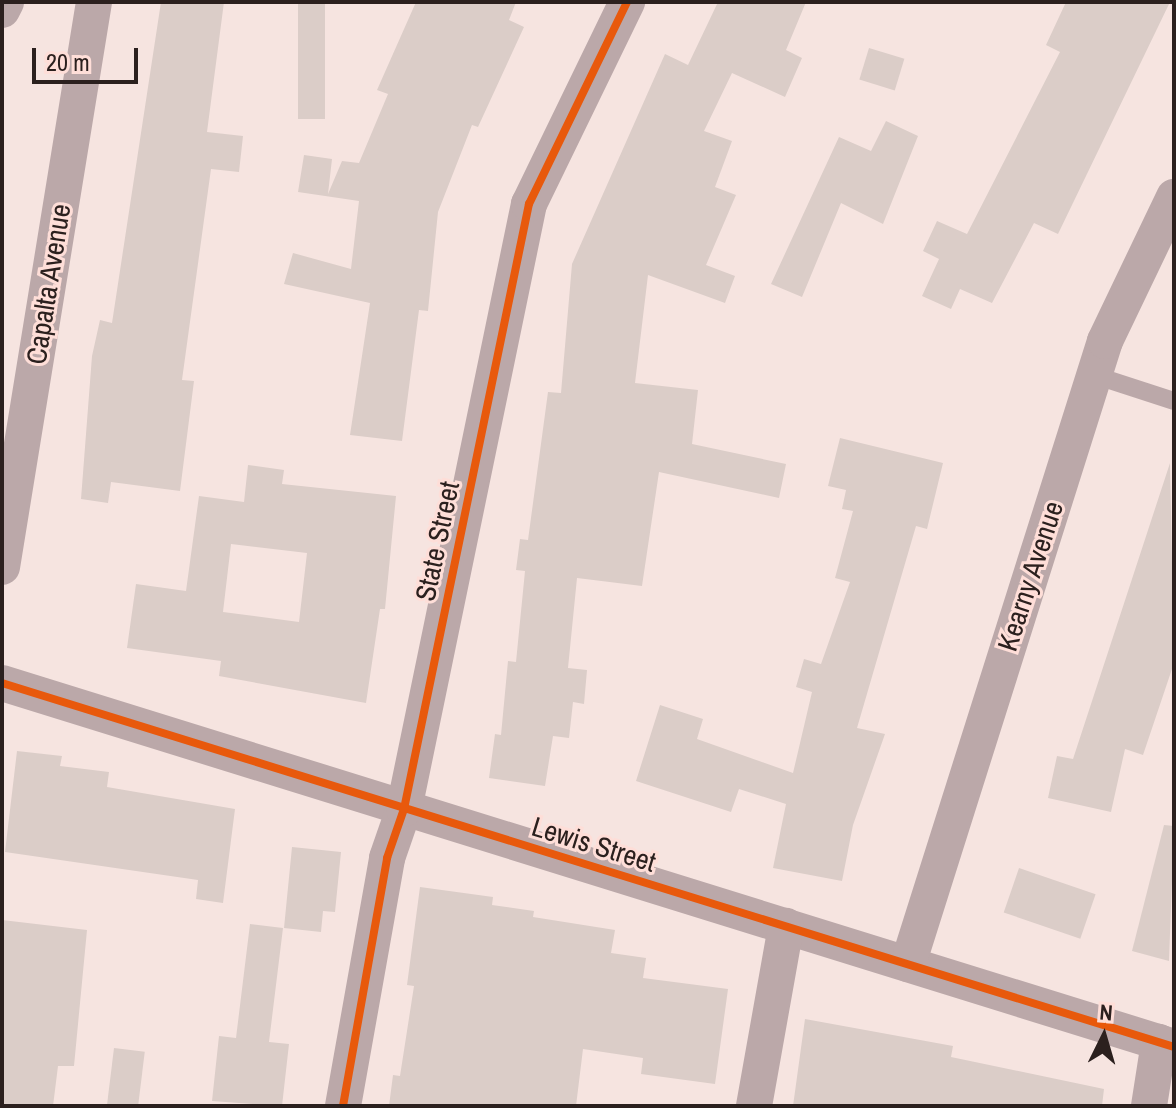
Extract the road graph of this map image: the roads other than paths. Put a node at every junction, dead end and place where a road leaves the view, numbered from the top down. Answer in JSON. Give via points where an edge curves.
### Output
{"nodes":[{"id":1,"x":6,"y":2,"type":"edge"},
{"id":2,"x":94,"y":2,"type":"edge"},
{"id":3,"x":627,"y":2,"type":"edge"},
{"id":4,"x":2,"y":10,"type":"edge"},
{"id":5,"x":1174,"y":197,"type":"edge"},
{"id":6,"x":1094,"y":375,"type":"junction"},
{"id":7,"x":1174,"y":401,"type":"edge"},
{"id":8,"x":2,"y":567,"type":"edge"},
{"id":9,"x":2,"y":683,"type":"edge"},
{"id":10,"x":404,"y":809,"type":"junction"},
{"id":11,"x":786,"y":926,"type":"junction"},
{"id":12,"x":908,"y":964,"type":"junction"},
{"id":13,"x":1166,"y":1045,"type":"edge"},
{"id":14,"x":343,"y":1106,"type":"edge"},
{"id":15,"x":754,"y":1106,"type":"edge"},
{"id":16,"x":1149,"y":1106,"type":"edge"}],
"edges":[{"from":1,"to":4,"type":"street"},
{"from":2,"to":8,"type":"street","name":"Capalta Avenue"},
{"from":3,"to":10,"type":"street","name":"State Street","via":[[529,204]]},
{"from":5,"to":6,"type":"street","name":"Kearny Avenue"},
{"from":6,"to":7,"type":"lane"},
{"from":6,"to":12,"type":"street","name":"Kearny Avenue"},
{"from":9,"to":10,"type":"street","name":"Lewis Street"},
{"from":10,"to":11,"type":"street","name":"Lewis Street"},
{"from":10,"to":14,"type":"street","name":"State Street","via":[[387,858]]},
{"from":11,"to":12,"type":"street","name":"Lewis Street"},
{"from":11,"to":15,"type":"street"},
{"from":12,"to":13,"type":"street","name":"Lewis Street"},
{"from":13,"to":16,"type":"street"}]}
